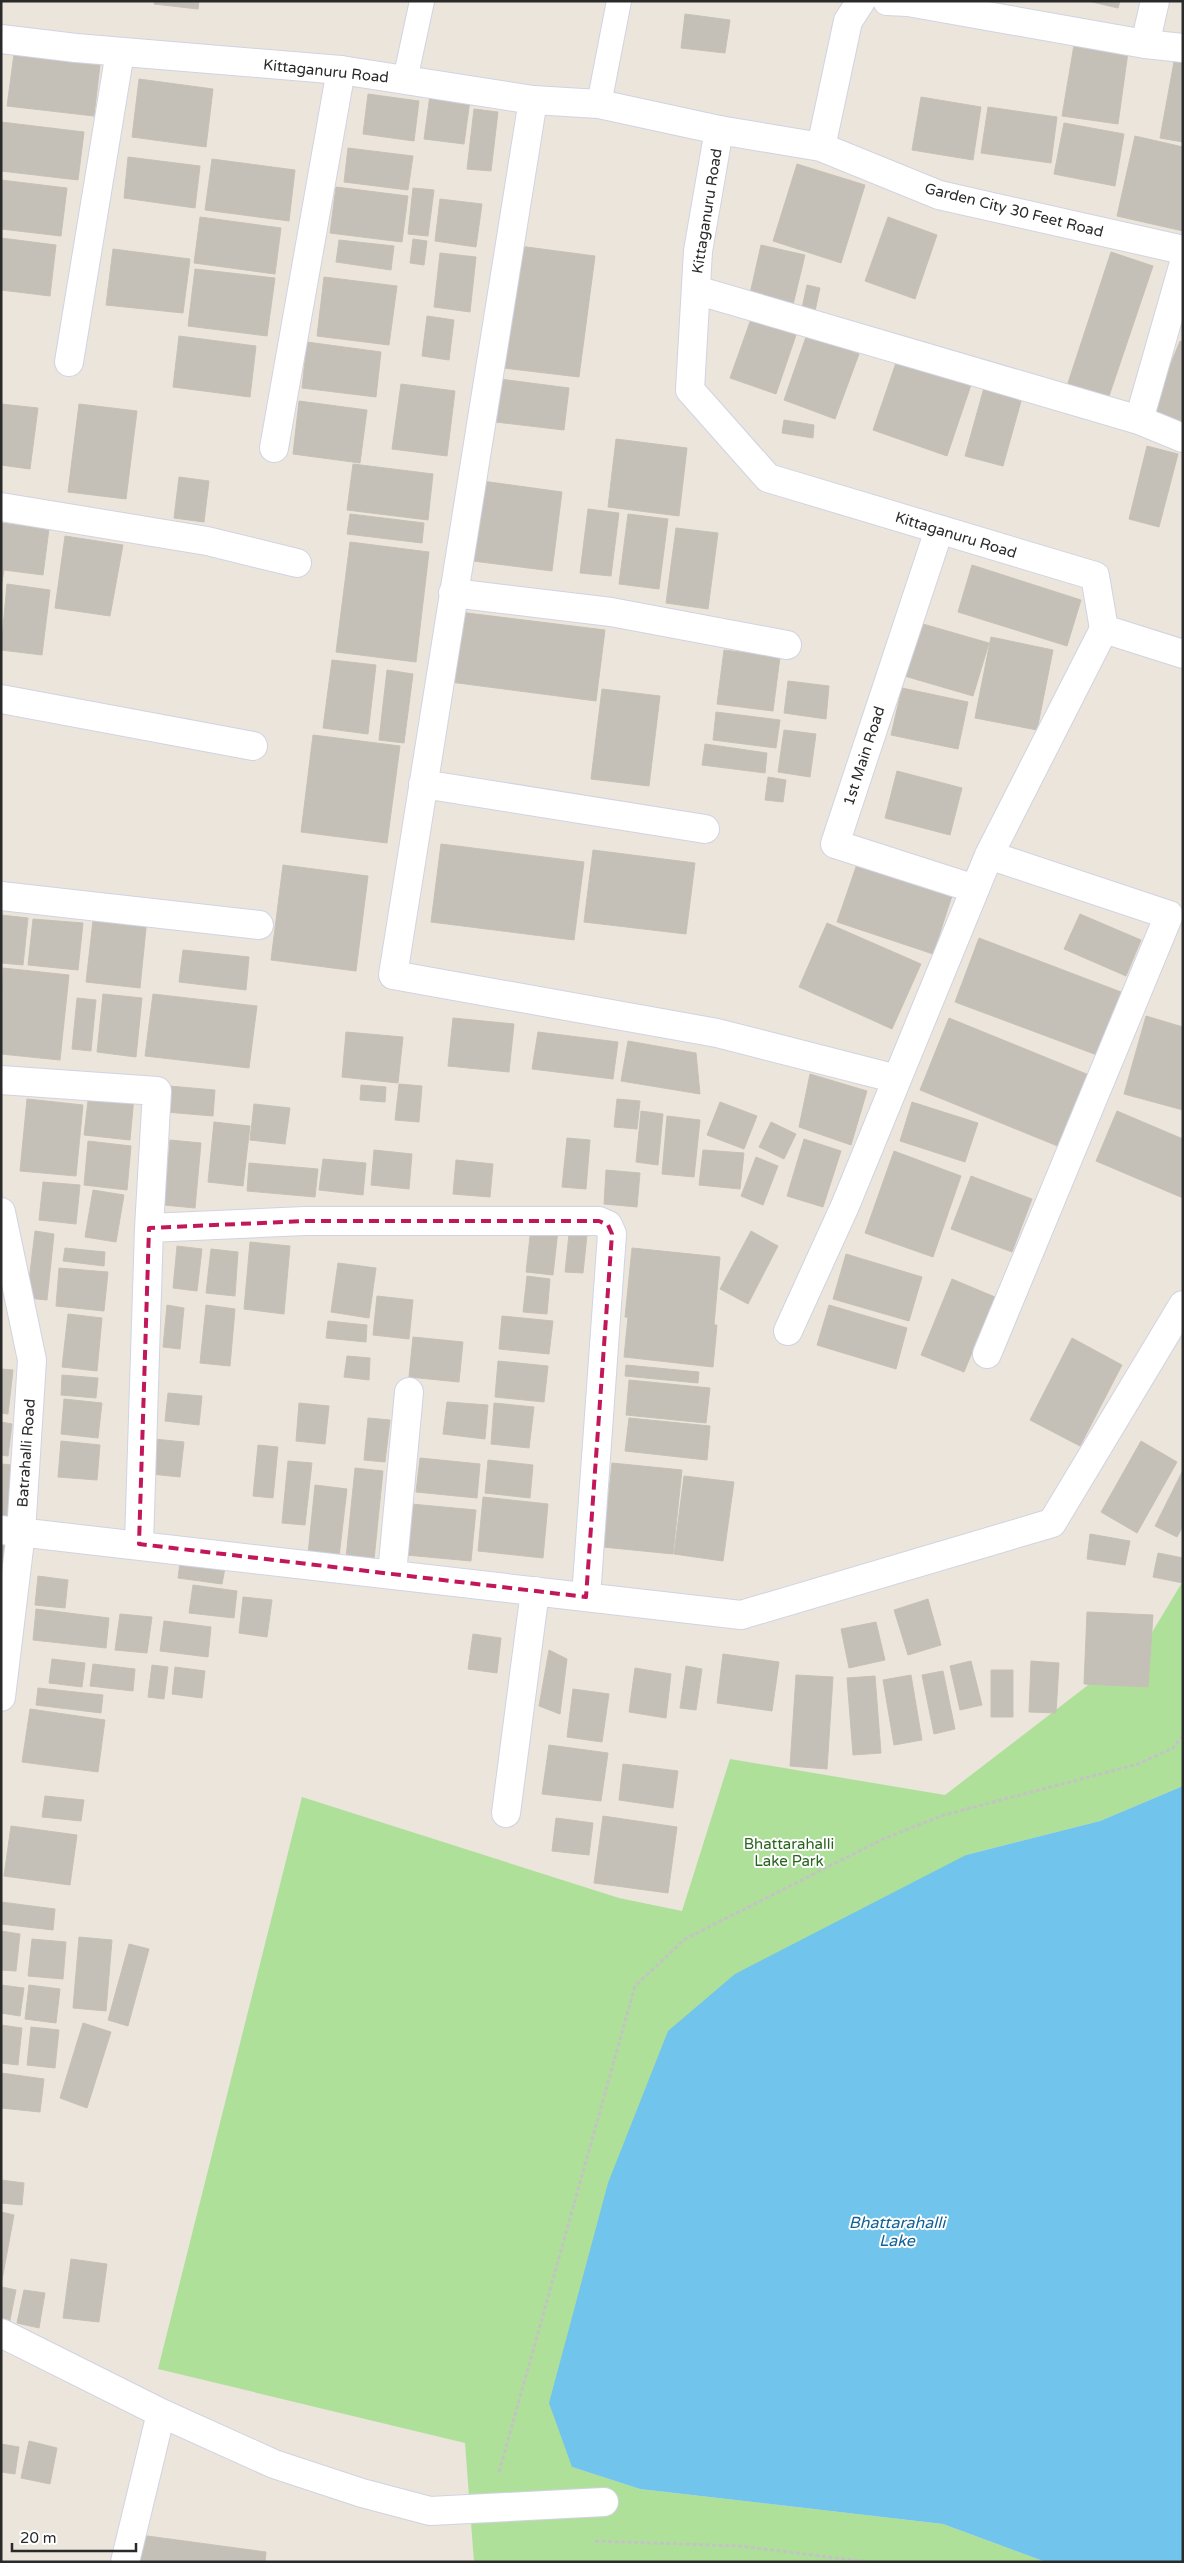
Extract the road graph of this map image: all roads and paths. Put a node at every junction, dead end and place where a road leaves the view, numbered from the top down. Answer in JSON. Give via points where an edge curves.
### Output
{"nodes":[{"id":1,"x":422,"y":1,"type":"edge"},
{"id":2,"x":619,"y":1,"type":"edge"},
{"id":3,"x":861,"y":1,"type":"edge"},
{"id":4,"x":1155,"y":1,"type":"edge"},
{"id":5,"x":901,"y":2,"type":"edge"},
{"id":6,"x":1,"y":39,"type":"edge"},
{"id":7,"x":1145,"y":44,"type":"junction"},
{"id":8,"x":1183,"y":48,"type":"edge"},
{"id":9,"x":120,"y":52,"type":"junction"},
{"id":10,"x":340,"y":70,"type":"junction"},
{"id":11,"x":406,"y":80,"type":"junction"},
{"id":12,"x":533,"y":100,"type":"junction"},
{"id":13,"x":599,"y":104,"type":"junction"},
{"id":14,"x":719,"y":130,"type":"junction"},
{"id":15,"x":821,"y":146,"type":"junction"},
{"id":16,"x":1183,"y":250,"type":"edge"},
{"id":17,"x":1183,"y":266,"type":"edge"},
{"id":18,"x":696,"y":290,"type":"junction"},
{"id":19,"x":69,"y":362,"type":"dead end"},
{"id":20,"x":1139,"y":420,"type":"junction"},
{"id":21,"x":1183,"y":438,"type":"edge"},
{"id":22,"x":274,"y":448,"type":"dead end"},
{"id":23,"x":1,"y":507,"type":"edge"},
{"id":24,"x":939,"y":530,"type":"junction"},
{"id":25,"x":297,"y":563,"type":"dead end"},
{"id":26,"x":453,"y":593,"type":"junction"},
{"id":27,"x":1104,"y":629,"type":"junction"},
{"id":28,"x":787,"y":645,"type":"dead end"},
{"id":29,"x":1183,"y":654,"type":"edge"},
{"id":30,"x":1,"y":699,"type":"edge"},
{"id":31,"x":253,"y":746,"type":"dead end"},
{"id":32,"x":424,"y":784,"type":"junction"},
{"id":33,"x":705,"y":828,"type":"dead end"},
{"id":34,"x":989,"y":855,"type":"junction"},
{"id":35,"x":975,"y":889,"type":"junction"},
{"id":36,"x":1,"y":896,"type":"edge"},
{"id":37,"x":1176,"y":918,"type":"edge"},
{"id":38,"x":259,"y":925,"type":"dead end"},
{"id":39,"x":897,"y":1079,"type":"junction"},
{"id":40,"x":1,"y":1080,"type":"edge"},
{"id":41,"x":1,"y":1212,"type":"edge"},
{"id":42,"x":149,"y":1228,"type":"junction"},
{"id":43,"x":1183,"y":1306,"type":"edge"},
{"id":44,"x":788,"y":1331,"type":"dead end"},
{"id":45,"x":987,"y":1354,"type":"dead end"},
{"id":46,"x":409,"y":1392,"type":"dead end"},
{"id":47,"x":11,"y":1531,"type":"edge"},
{"id":48,"x":139,"y":1544,"type":"junction"},
{"id":49,"x":392,"y":1574,"type":"junction"},
{"id":50,"x":535,"y":1591,"type":"junction"},
{"id":51,"x":586,"y":1597,"type":"junction"},
{"id":52,"x":1,"y":1697,"type":"edge"},
{"id":53,"x":1183,"y":1735,"type":"edge"},
{"id":54,"x":506,"y":1813,"type":"dead end"},
{"id":55,"x":1,"y":2333,"type":"edge"},
{"id":56,"x":161,"y":2413,"type":"junction"},
{"id":57,"x":497,"y":2477,"type":"dead end"},
{"id":58,"x":604,"y":2502,"type":"dead end"},
{"id":59,"x":589,"y":2540,"type":"dead end"},
{"id":60,"x":125,"y":2562,"type":"edge"},
{"id":61,"x":869,"y":2562,"type":"edge"}],
"edges":[{"from":1,"to":11,"type":"lane"},
{"from":2,"to":13,"type":"lane"},
{"from":3,"to":15,"type":"street","via":[[848,21]]},
{"from":4,"to":7,"type":"street"},
{"from":5,"to":7,"type":"street"},
{"from":6,"to":9,"type":"street","name":"Kittaganuru Road"},
{"from":7,"to":8,"type":"street"},
{"from":9,"to":10,"type":"street","name":"Kittaganuru Road"},
{"from":9,"to":19,"type":"street"},
{"from":10,"to":11,"type":"street","name":"Kittaganuru Road"},
{"from":10,"to":22,"type":"street"},
{"from":11,"to":12,"type":"street","name":"Kittaganuru Road"},
{"from":12,"to":13,"type":"street","name":"Kittaganuru Road"},
{"from":12,"to":26,"type":"street"},
{"from":13,"to":14,"type":"street","name":"Kittaganuru Road"},
{"from":14,"to":15,"type":"street","name":"Garden City 30 Feet Road"},
{"from":14,"to":18,"type":"street","name":"Kittaganuru Road","via":[[698,252]]},
{"from":15,"to":16,"type":"street","name":"Garden City 30 Feet Road","via":[[939,194]]},
{"from":17,"to":20,"type":"street"},
{"from":18,"to":20,"type":"street"},
{"from":18,"to":24,"type":"street","name":"Kittaganuru Road","via":[[690,390],[768,478]]},
{"from":20,"to":21,"type":"street"},
{"from":23,"to":25,"type":"street","via":[[207,541]]},
{"from":24,"to":27,"type":"street","name":"Kittaganuru Road","via":[[1095,576]]},
{"from":24,"to":35,"type":"street","name":"1st Main Road","via":[[835,844]]},
{"from":26,"to":28,"type":"street","via":[[611,612]]},
{"from":26,"to":32,"type":"street"},
{"from":27,"to":29,"type":"street"},
{"from":27,"to":34,"type":"street"},
{"from":30,"to":31,"type":"street"},
{"from":32,"to":33,"type":"street"},
{"from":32,"to":39,"type":"street","via":[[393,975],[717,1033]]},
{"from":34,"to":35,"type":"street"},
{"from":34,"to":37,"type":"street"},
{"from":35,"to":39,"type":"street"},
{"from":36,"to":38,"type":"street"},
{"from":37,"to":45,"type":"street"},
{"from":39,"to":44,"type":"street","via":[[846,1206]]},
{"from":40,"to":42,"type":"street","via":[[157,1091]]},
{"from":41,"to":47,"type":"street","name":"Batrahalli Road","via":[[32,1360]]},
{"from":42,"to":48,"type":"street"},
{"from":42,"to":51,"type":"street","via":[[305,1221],[598,1221],[608,1225],[612,1234]]},
{"from":43,"to":51,"type":"street","via":[[1052,1523],[741,1615]]},
{"from":46,"to":49,"type":"street"},
{"from":47,"to":48,"type":"street"},
{"from":47,"to":52,"type":"street","name":"Batrahalli Road"},
{"from":48,"to":49,"type":"street"},
{"from":49,"to":50,"type":"street"},
{"from":50,"to":51,"type":"street"},
{"from":50,"to":54,"type":"street"},
{"from":53,"to":57,"type":"path","via":[[1172,1748],[1138,1764],[944,1814],[883,1839],[685,1938],[635,1986]]},
{"from":55,"to":56,"type":"street"},
{"from":56,"to":58,"type":"street","via":[[274,2464],[430,2512]]},
{"from":56,"to":60,"type":"street"},
{"from":59,"to":61,"type":"path","via":[[740,2546]]}]}
